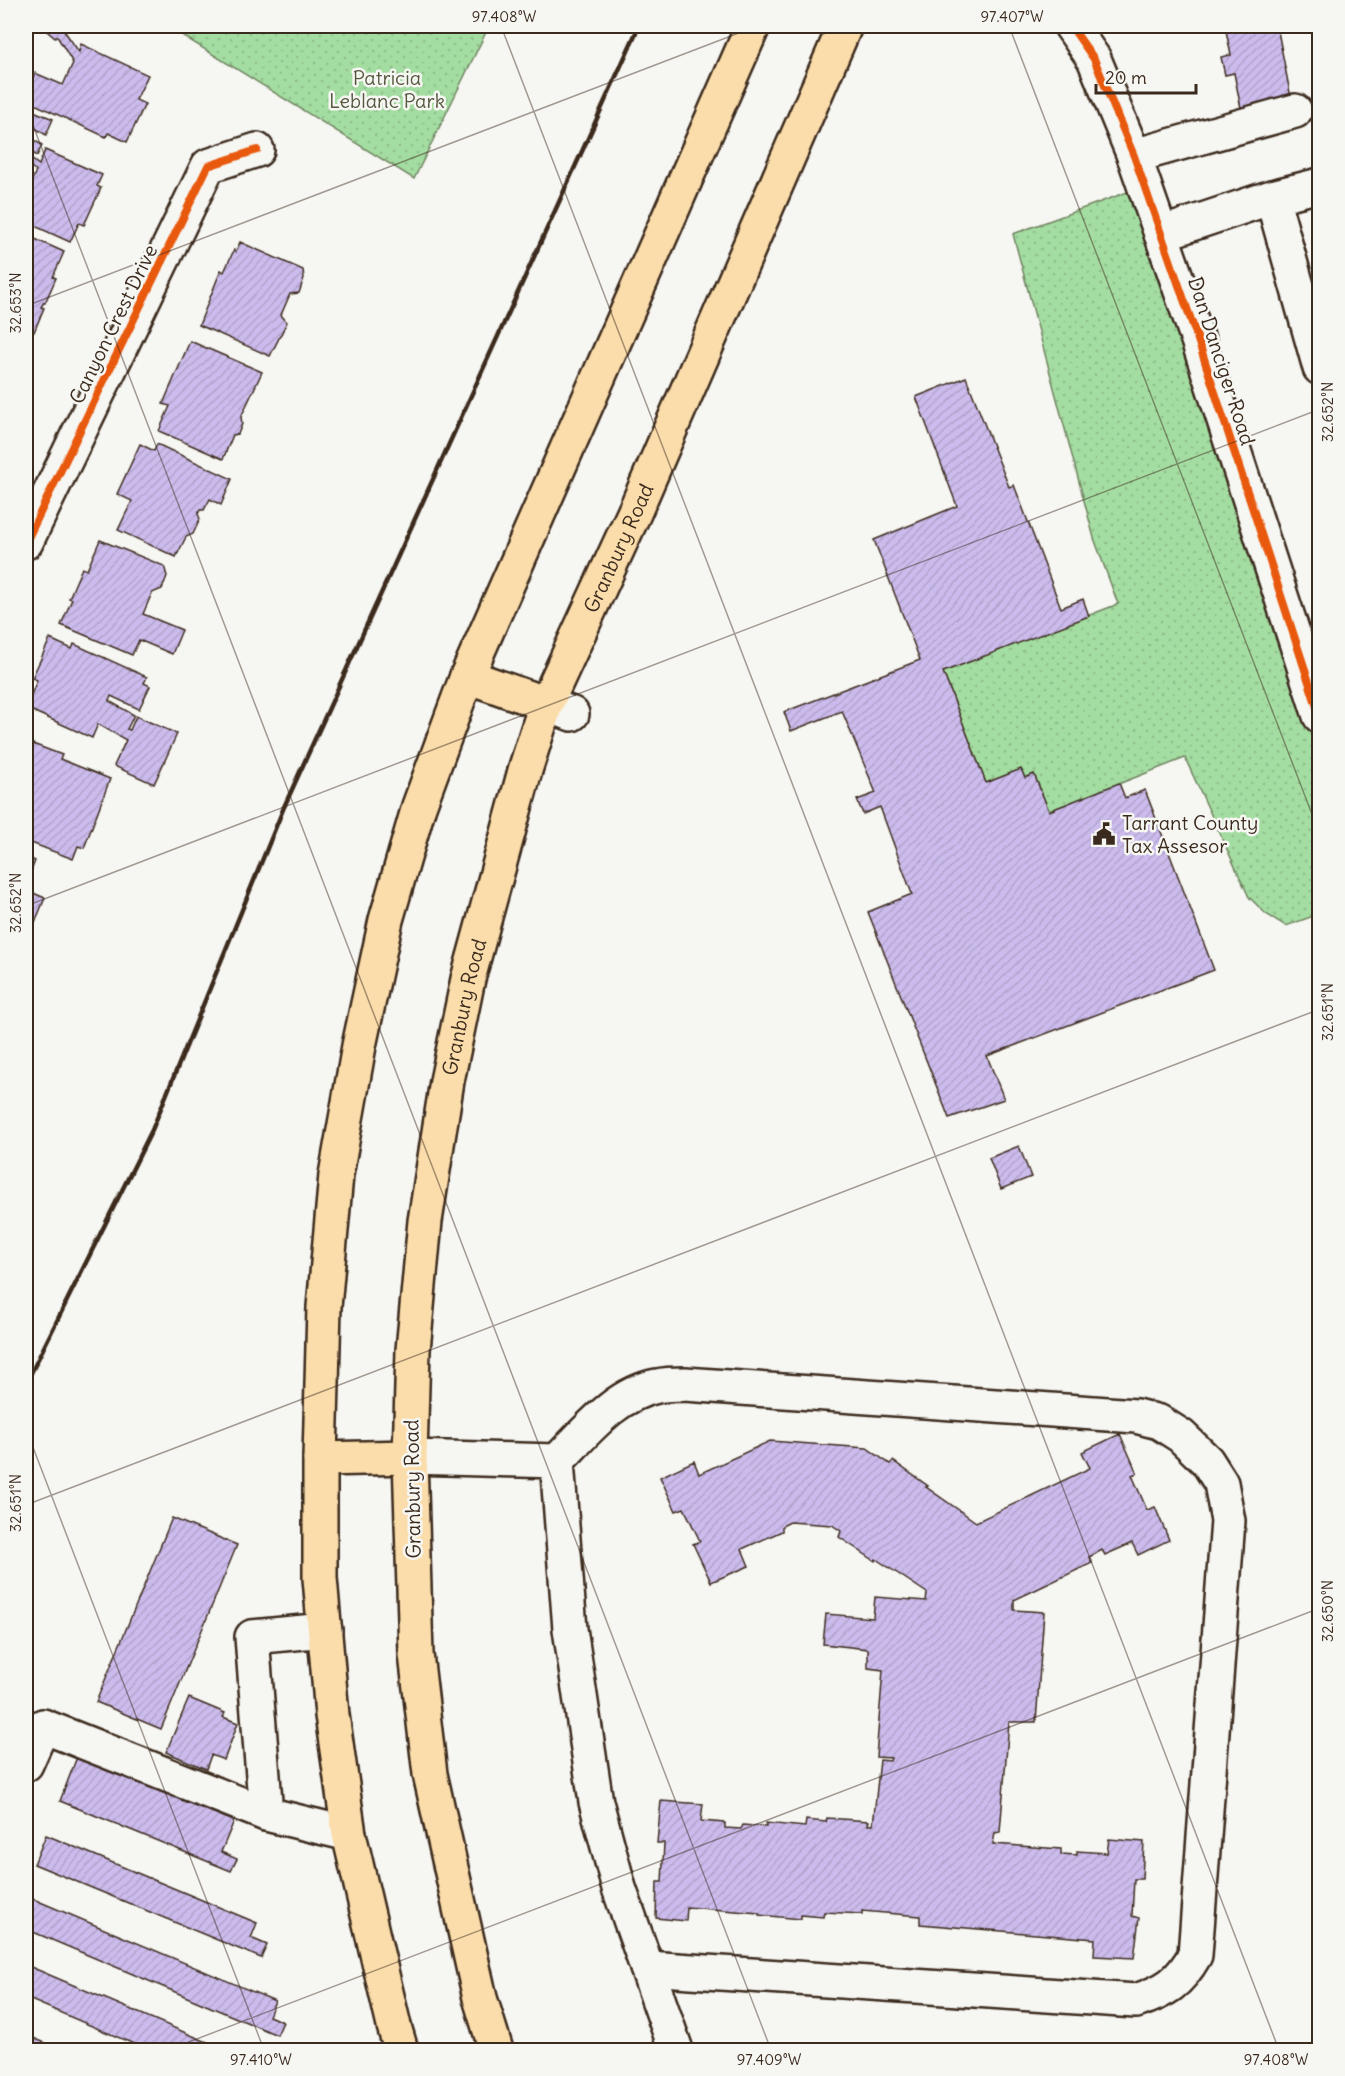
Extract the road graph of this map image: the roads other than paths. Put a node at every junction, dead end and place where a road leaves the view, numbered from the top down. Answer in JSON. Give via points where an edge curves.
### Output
{"nodes":[{"id":1,"x":753,"y":26,"type":"edge"},
{"id":2,"x":845,"y":26,"type":"edge"},
{"id":3,"x":1071,"y":26,"type":"edge"},
{"id":4,"x":1295,"y":111,"type":"dead end"},
{"id":5,"x":257,"y":150,"type":"dead end"},
{"id":6,"x":1134,"y":156,"type":"junction"},
{"id":7,"x":1320,"y":185,"type":"edge"},
{"id":8,"x":1272,"y":197,"type":"junction"},
{"id":9,"x":1161,"y":234,"type":"junction"},
{"id":10,"x":1320,"y":368,"type":"edge"},
{"id":11,"x":26,"y":542,"type":"edge"},
{"id":12,"x":1312,"y":667,"type":"edge"},
{"id":13,"x":467,"y":676,"type":"junction"},
{"id":14,"x":559,"y":709,"type":"junction"},
{"id":15,"x":1320,"y":716,"type":"edge"},
{"id":16,"x":410,"y":1458,"type":"junction"},
{"id":17,"x":320,"y":1459,"type":"junction"},
{"id":18,"x":557,"y":1461,"type":"junction"},
{"id":19,"x":325,"y":1630,"type":"junction"},
{"id":20,"x":26,"y":1764,"type":"edge"},
{"id":21,"x":266,"y":1814,"type":"junction"},
{"id":22,"x":349,"y":1834,"type":"junction"},
{"id":23,"x":647,"y":1968,"type":"junction"},
{"id":24,"x":401,"y":2050,"type":"edge"},
{"id":25,"x":496,"y":2050,"type":"edge"},
{"id":26,"x":676,"y":2050,"type":"edge"}],
"edges":[{"from":1,"to":13,"type":"main road"},
{"from":2,"to":14,"type":"main road","name":"Granbury Road","via":[[635,511]]},
{"from":3,"to":6,"type":"street","name":"Dan Danciger Road","via":[[1094,59]]},
{"from":4,"to":6,"type":"street"},
{"from":5,"to":11,"type":"street","name":"Canyon Crest Drive","via":[[208,166]]},
{"from":6,"to":9,"type":"street","name":"Dan Danciger Road"},
{"from":7,"to":8,"type":"street"},
{"from":8,"to":9,"type":"street"},
{"from":8,"to":10,"type":"street"},
{"from":9,"to":12,"type":"street","name":"Dan Danciger Road"},
{"from":12,"to":15,"type":"street","name":"Dan Danciger Road"},
{"from":13,"to":14,"type":"main road"},
{"from":13,"to":17,"type":"main road","via":[[419,806],[386,920],[359,1046],[336,1174],[324,1307]]},
{"from":14,"to":16,"type":"main road","name":"Granbury Road","via":[[526,767],[468,979],[447,1081],[425,1221],[413,1350]]},
{"from":16,"to":17,"type":"main road"},
{"from":16,"to":18,"type":"street"},
{"from":16,"to":25,"type":"main road","name":"Granbury Road","via":[[416,1654],[430,1774],[480,1998]]},
{"from":17,"to":19,"type":"main road","via":[[320,1578]]},
{"from":18,"to":23,"type":"street","via":[[570,1629],[596,1802],[619,1888]]},
{"from":18,"to":23,"type":"street","via":[[610,1409],[631,1394],[657,1386],[685,1384],[1136,1416],[1159,1422],[1181,1436],[1206,1461],[1221,1483],[1228,1521],[1195,1955],[1172,1986],[1136,2001]]},
{"from":19,"to":21,"type":"street","via":[[252,1637]]},
{"from":19,"to":22,"type":"main road"},
{"from":20,"to":21,"type":"street","via":[[43,1726]]},
{"from":21,"to":22,"type":"street"},
{"from":22,"to":24,"type":"main road"},
{"from":23,"to":26,"type":"street"}]}
